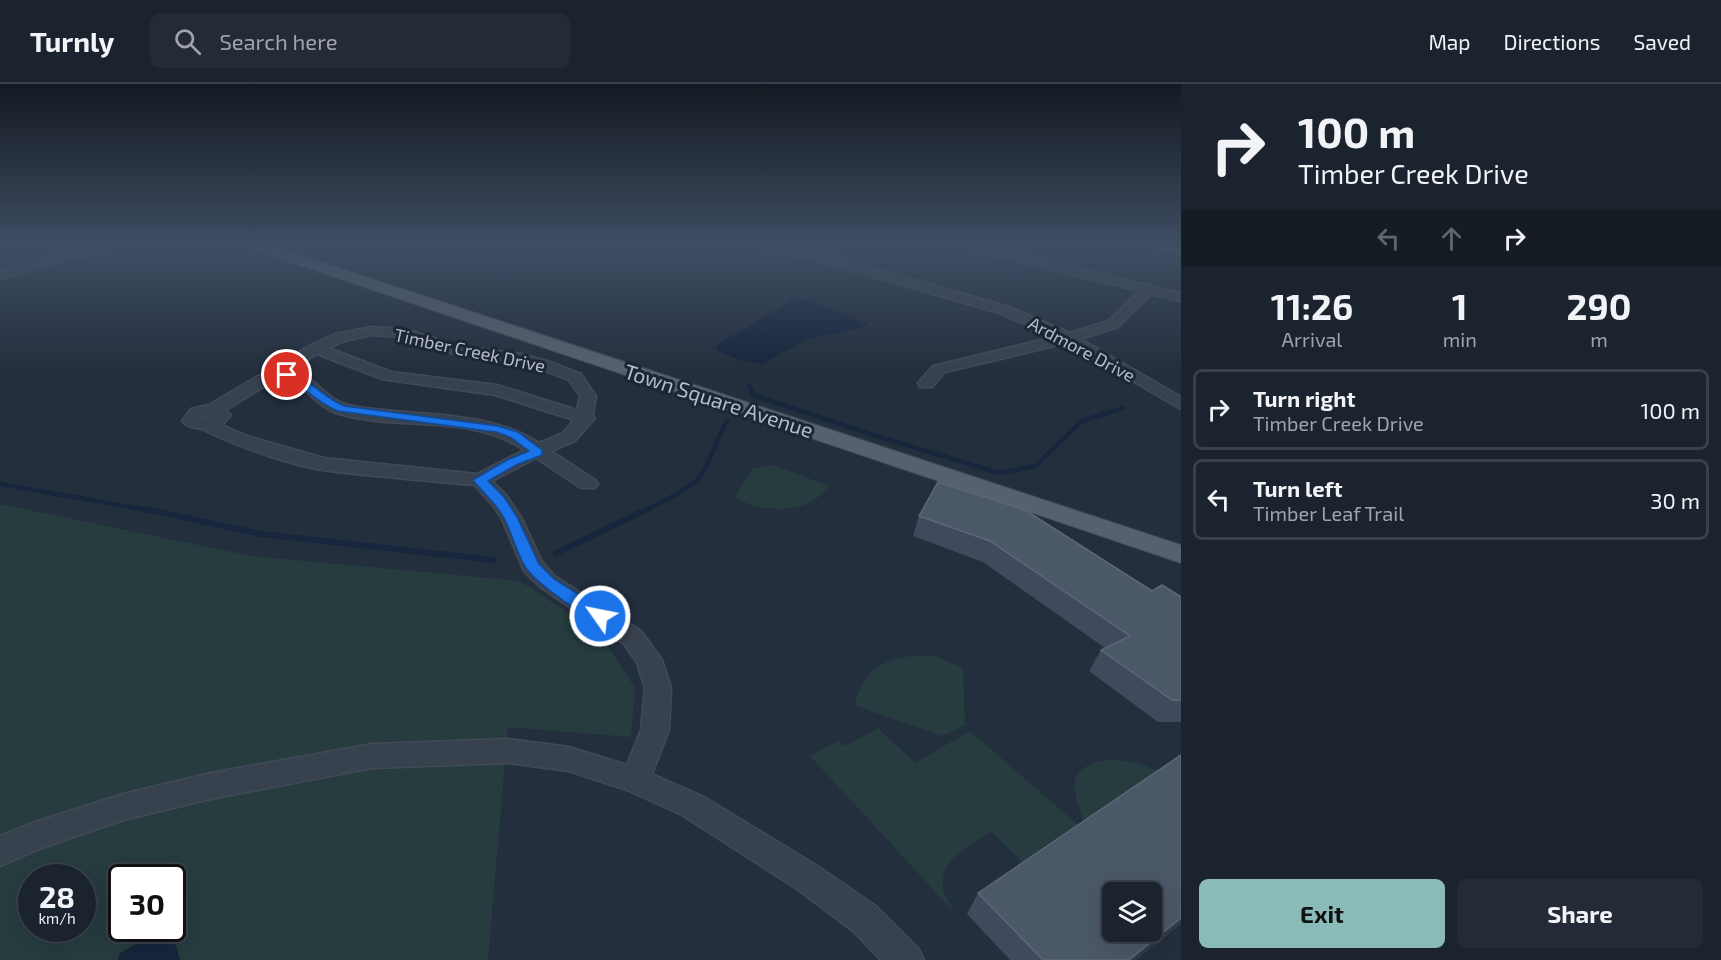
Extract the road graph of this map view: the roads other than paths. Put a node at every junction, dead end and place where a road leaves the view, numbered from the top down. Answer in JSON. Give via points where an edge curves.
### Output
{"nodes":[{"id":1,"x":380,"y":287,"type":"edge"},
{"id":2,"x":924,"y":287,"type":"edge"},
{"id":3,"x":1136,"y":287,"type":"edge"},
{"id":4,"x":1148,"y":290,"type":"junction"},
{"id":5,"x":1181,"y":297,"type":"edge"},
{"id":6,"x":1069,"y":338,"type":"junction"},
{"id":7,"x":316,"y":348,"type":"junction"},
{"id":8,"x":276,"y":372,"type":"junction"},
{"id":9,"x":926,"y":383,"type":"dead end"},
{"id":10,"x":1181,"y":404,"type":"edge"},
{"id":11,"x":585,"y":418,"type":"junction"},
{"id":12,"x":537,"y":452,"type":"junction"},
{"id":13,"x":480,"y":480,"type":"junction"},
{"id":14,"x":588,"y":484,"type":"dead end"},
{"id":15,"x":1181,"y":554,"type":"edge"},
{"id":16,"x":635,"y":780,"type":"junction"},
{"id":17,"x":0,"y":851,"type":"edge"},
{"id":18,"x":906,"y":960,"type":"edge"}],
"edges":[{"from":1,"to":15,"type":"main road","name":"Town Square Avenue"},
{"from":2,"to":6,"type":"street","name":"Ardmore Drive","via":[[1004,310]]},
{"from":3,"to":4,"type":"street"},
{"from":4,"to":5,"type":"street"},
{"from":4,"to":6,"type":"street","via":[[1113,324]]},
{"from":6,"to":9,"type":"street","via":[[939,369]]},
{"from":6,"to":10,"type":"street","name":"Ardmore Drive"},
{"from":7,"to":8,"type":"street","name":"Timber Creek Drive"},
{"from":7,"to":11,"type":"street","via":[[388,376],[497,390]]},
{"from":7,"to":11,"type":"street","name":"Timber Creek Drive","via":[[356,333],[390,331],[461,351],[522,359],[575,377],[588,396]]},
{"from":8,"to":12,"type":"street","via":[[302,381],[329,404],[342,409],[498,429]]},
{"from":8,"to":13,"type":"street","name":"Timber Creek Drive","via":[[212,417],[216,430],[322,464]]},
{"from":11,"to":12,"type":"street","via":[[569,437]]},
{"from":12,"to":13,"type":"street"},
{"from":12,"to":14,"type":"street"},
{"from":13,"to":16,"type":"street","via":[[511,517],[532,566],[548,582],[632,636],[649,660],[658,687],[655,730]]},
{"from":16,"to":17,"type":"street","via":[[569,759],[508,751],[372,756],[123,807]]},
{"from":16,"to":18,"type":"street","via":[[693,806],[808,878],[865,919]]}]}
